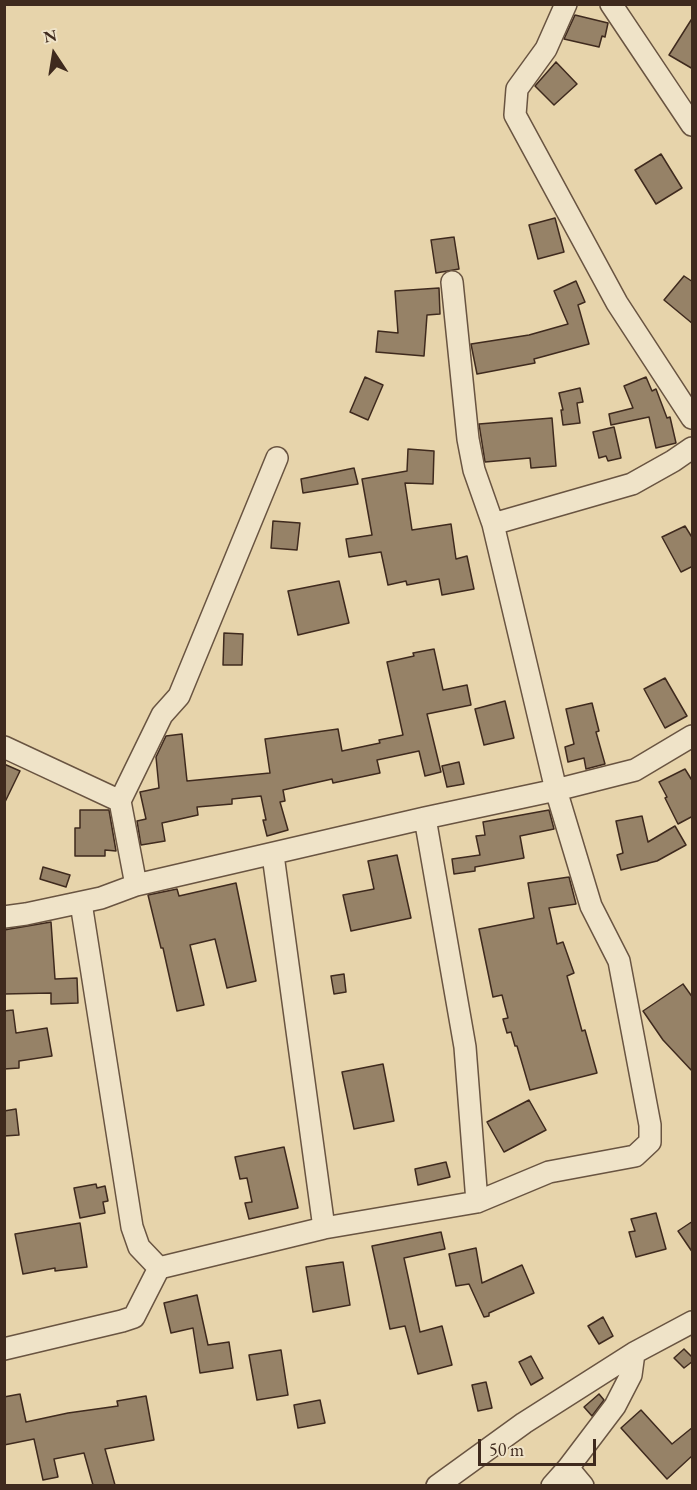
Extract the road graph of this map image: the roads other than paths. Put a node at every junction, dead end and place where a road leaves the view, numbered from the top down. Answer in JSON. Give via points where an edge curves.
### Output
{"nodes":[{"id":1,"x":566,"y":4,"type":"edge"},
{"id":2,"x":611,"y":4,"type":"edge"},
{"id":3,"x":693,"y":125,"type":"edge"},
{"id":4,"x":452,"y":282,"type":"dead end"},
{"id":5,"x":693,"y":418,"type":"edge"},
{"id":6,"x":693,"y":448,"type":"edge"},
{"id":7,"x":277,"y":458,"type":"dead end"},
{"id":8,"x":493,"y":524,"type":"junction"},
{"id":9,"x":693,"y":736,"type":"edge"},
{"id":10,"x":4,"y":747,"type":"edge"},
{"id":11,"x":556,"y":790,"type":"junction"},
{"id":12,"x":120,"y":801,"type":"junction"},
{"id":13,"x":425,"y":818,"type":"junction"},
{"id":14,"x":273,"y":855,"type":"junction"},
{"id":15,"x":136,"y":885,"type":"junction"},
{"id":16,"x":81,"y":903,"type":"junction"},
{"id":17,"x":4,"y":917,"type":"edge"},
{"id":18,"x":477,"y":1202,"type":"junction"},
{"id":19,"x":324,"y":1228,"type":"junction"},
{"id":20,"x":159,"y":1268,"type":"junction"},
{"id":21,"x":692,"y":1322,"type":"edge"},
{"id":22,"x":4,"y":1349,"type":"edge"},
{"id":23,"x":634,"y":1353,"type":"junction"},
{"id":24,"x":568,"y":1468,"type":"junction"},
{"id":25,"x":437,"y":1485,"type":"edge"},
{"id":26,"x":552,"y":1485,"type":"edge"},
{"id":27,"x":583,"y":1485,"type":"edge"}],
"edges":[{"from":1,"to":5,"type":"street","via":[[546,49],[517,88],[515,115],[617,303]]},
{"from":2,"to":3,"type":"street"},
{"from":4,"to":8,"type":"street","via":[[468,439]]},
{"from":6,"to":8,"type":"street","via":[[632,484]]},
{"from":7,"to":12,"type":"street","via":[[178,696],[162,715]]},
{"from":8,"to":11,"type":"street"},
{"from":9,"to":11,"type":"street","via":[[635,770]]},
{"from":10,"to":12,"type":"street"},
{"from":11,"to":13,"type":"street"},
{"from":11,"to":18,"type":"street","via":[[591,906],[619,961],[650,1142],[635,1156],[549,1172]]},
{"from":12,"to":15,"type":"street"},
{"from":13,"to":14,"type":"street"},
{"from":13,"to":18,"type":"street","via":[[465,1047]]},
{"from":14,"to":15,"type":"street"},
{"from":14,"to":19,"type":"street"},
{"from":15,"to":16,"type":"street"},
{"from":16,"to":17,"type":"street"},
{"from":16,"to":20,"type":"street","via":[[132,1227],[139,1247]]},
{"from":18,"to":19,"type":"street"},
{"from":19,"to":20,"type":"street"},
{"from":20,"to":22,"type":"street","via":[[134,1317]]},
{"from":21,"to":23,"type":"street"},
{"from":23,"to":24,"type":"street","via":[[631,1375],[615,1406]]},
{"from":23,"to":25,"type":"street"},
{"from":24,"to":26,"type":"street"},
{"from":24,"to":27,"type":"street"}]}
